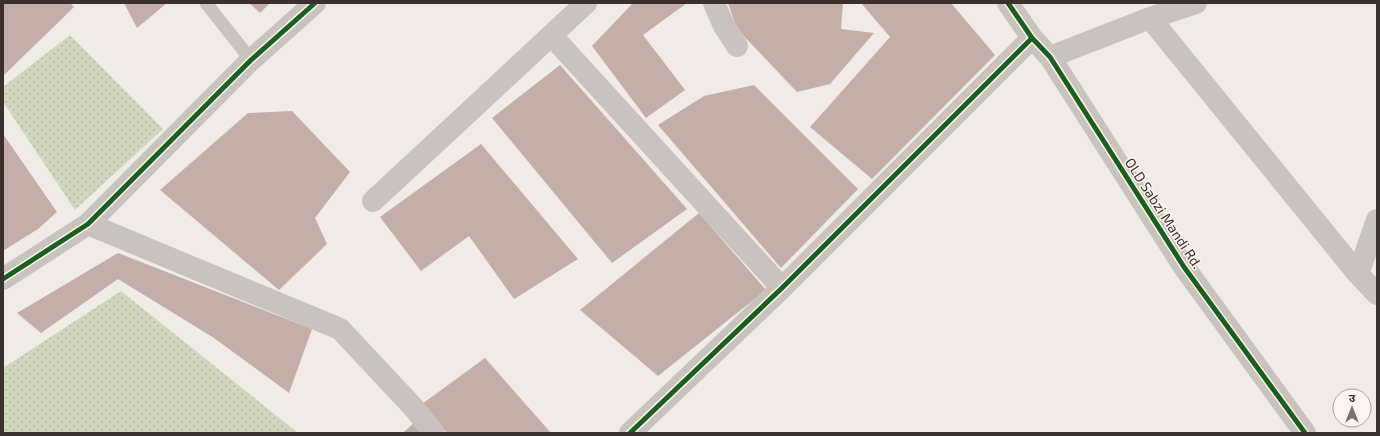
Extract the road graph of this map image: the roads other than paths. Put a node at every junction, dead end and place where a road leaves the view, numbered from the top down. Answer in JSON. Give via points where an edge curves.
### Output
{"nodes":[{"id":1,"x":206,"y":3,"type":"edge"},
{"id":2,"x":315,"y":3,"type":"edge"},
{"id":3,"x":714,"y":3,"type":"edge"},
{"id":4,"x":1008,"y":3,"type":"edge"},
{"id":5,"x":1196,"y":3,"type":"edge"},
{"id":6,"x":575,"y":7,"type":"edge"},
{"id":7,"x":1150,"y":18,"type":"junction"},
{"id":8,"x":552,"y":36,"type":"junction"},
{"id":9,"x":1032,"y":38,"type":"junction"},
{"id":10,"x":737,"y":46,"type":"dead end"},
{"id":11,"x":1050,"y":58,"type":"junction"},
{"id":12,"x":251,"y":60,"type":"junction"},
{"id":13,"x":373,"y":201,"type":"dead end"},
{"id":14,"x":1377,"y":220,"type":"edge"},
{"id":15,"x":88,"y":224,"type":"junction"},
{"id":16,"x":1358,"y":274,"type":"junction"},
{"id":17,"x":3,"y":279,"type":"edge"},
{"id":18,"x":782,"y":288,"type":"junction"},
{"id":19,"x":1377,"y":294,"type":"edge"},
{"id":20,"x":434,"y":433,"type":"edge"},
{"id":21,"x":630,"y":433,"type":"edge"},
{"id":22,"x":1304,"y":433,"type":"edge"}],
"edges":[{"from":1,"to":12,"type":"lane"},
{"from":2,"to":12,"type":"street"},
{"from":3,"to":10,"type":"street","via":[[724,26]]},
{"from":4,"to":9,"type":"street","name":"OLD Sabzi Mandi Rd."},
{"from":5,"to":7,"type":"street"},
{"from":6,"to":8,"type":"street"},
{"from":7,"to":11,"type":"street"},
{"from":7,"to":16,"type":"street"},
{"from":8,"to":13,"type":"street"},
{"from":8,"to":18,"type":"street"},
{"from":9,"to":11,"type":"street","name":"OLD Sabzi Mandi Rd."},
{"from":9,"to":18,"type":"street"},
{"from":11,"to":22,"type":"street","name":"OLD Sabzi Mandi Rd.","via":[[1184,267]]},
{"from":12,"to":15,"type":"street"},
{"from":14,"to":16,"type":"street"},
{"from":15,"to":17,"type":"street"},
{"from":15,"to":20,"type":"street","via":[[340,329]]},
{"from":16,"to":19,"type":"street"},
{"from":18,"to":21,"type":"street"}]}
